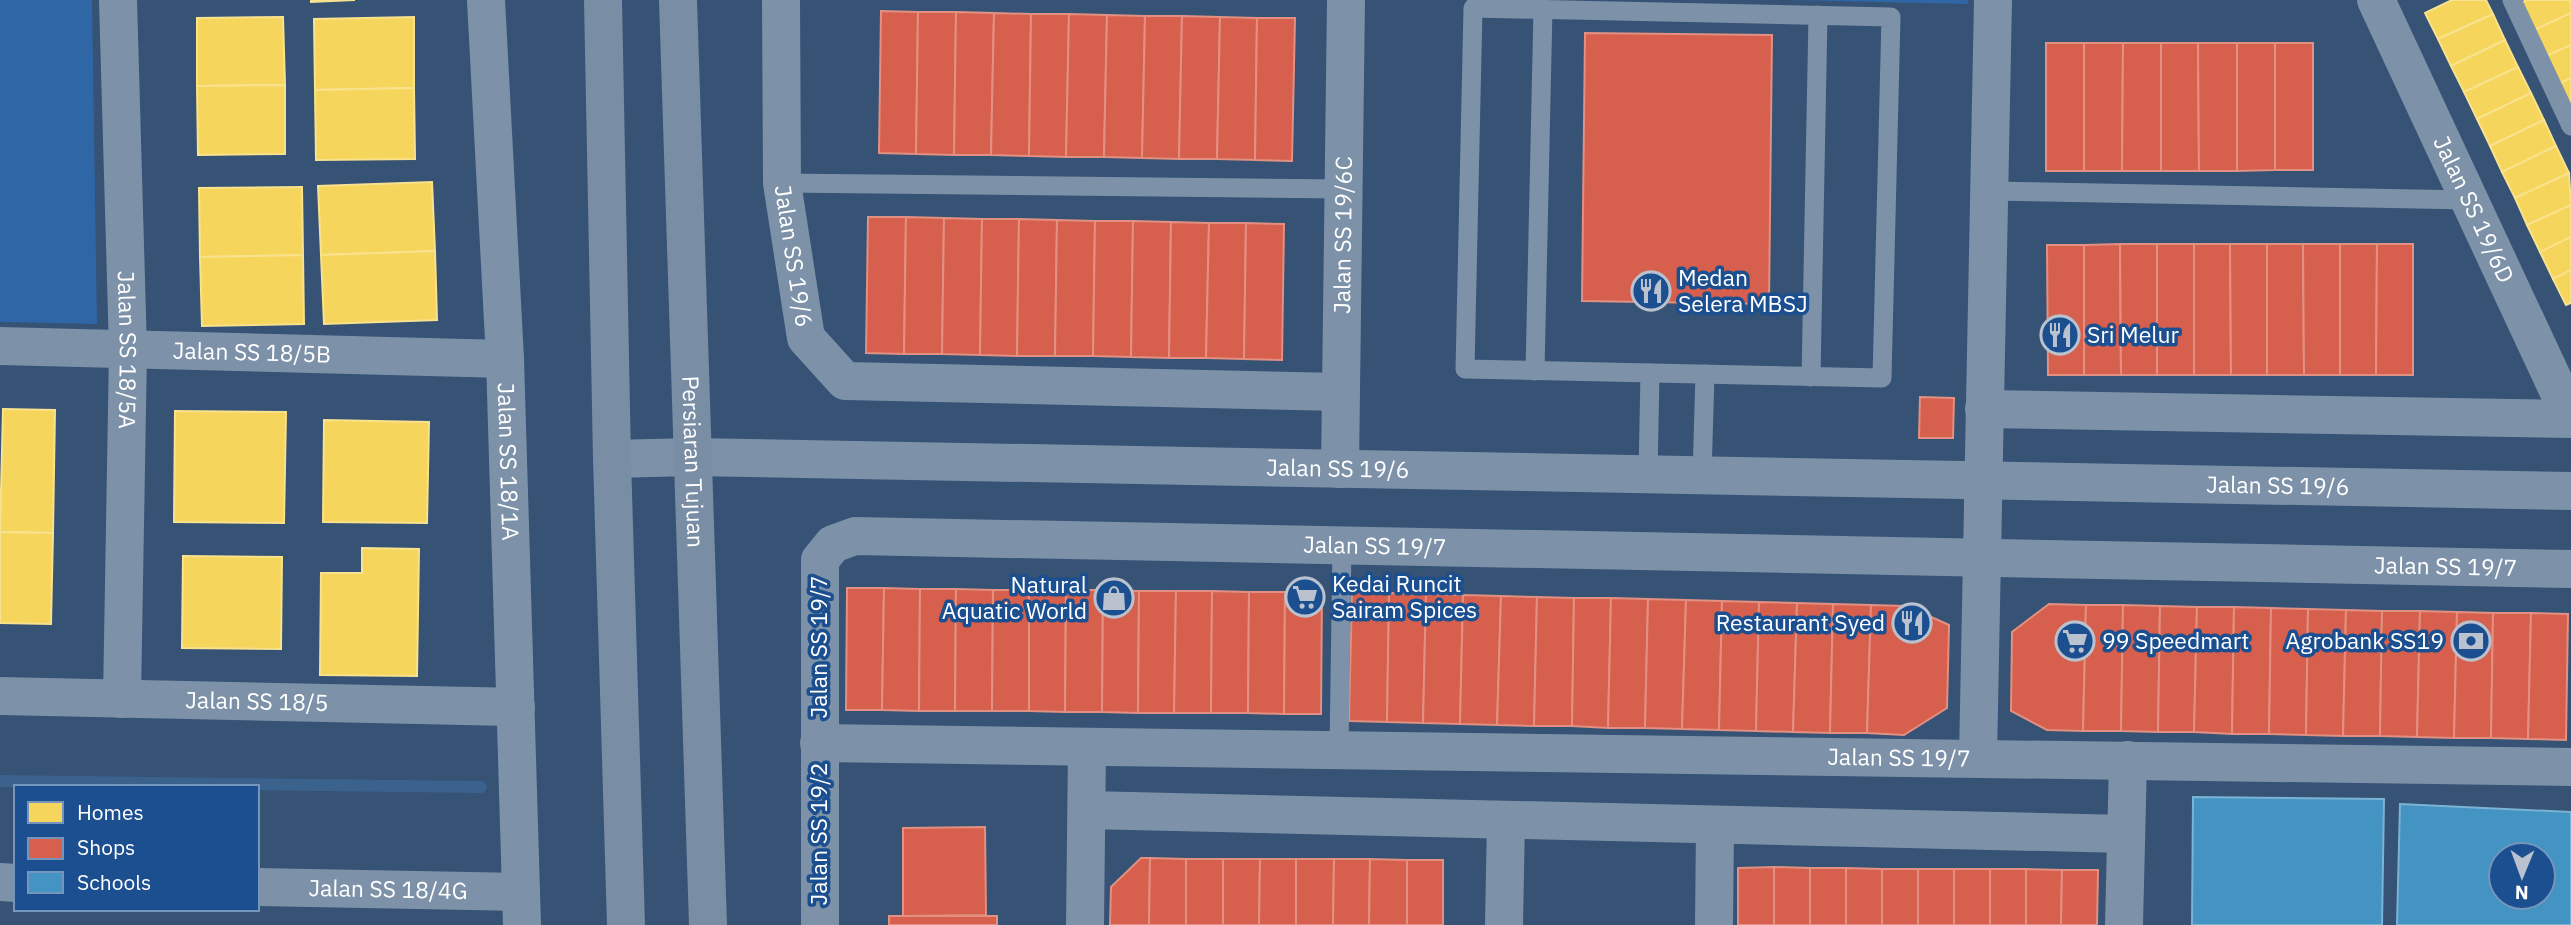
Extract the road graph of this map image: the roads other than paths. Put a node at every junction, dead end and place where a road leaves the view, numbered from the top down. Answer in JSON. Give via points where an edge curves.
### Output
{"nodes":[{"id":1,"x":118,"y":0,"type":"edge"},
{"id":2,"x":486,"y":0,"type":"edge"},
{"id":3,"x":603,"y":0,"type":"edge"},
{"id":4,"x":678,"y":0,"type":"edge"},
{"id":5,"x":781,"y":0,"type":"edge"},
{"id":6,"x":1346,"y":0,"type":"edge"},
{"id":7,"x":1993,"y":0,"type":"edge"},
{"id":8,"x":2512,"y":0,"type":"edge"},
{"id":9,"x":2382,"y":2,"type":"edge"},
{"id":10,"x":1543,"y":9,"type":"junction"},
{"id":11,"x":1818,"y":15,"type":"junction"},
{"id":12,"x":2571,"y":126,"type":"edge"},
{"id":13,"x":782,"y":183,"type":"junction"},
{"id":14,"x":1343,"y":189,"type":"junction"},
{"id":15,"x":1990,"y":191,"type":"junction"},
{"id":16,"x":2469,"y":200,"type":"junction"},
{"id":17,"x":0,"y":346,"type":"edge"},
{"id":18,"x":128,"y":350,"type":"junction"},
{"id":19,"x":505,"y":359,"type":"junction"},
{"id":20,"x":1535,"y":371,"type":"junction"},
{"id":21,"x":1650,"y":373,"type":"junction"},
{"id":22,"x":1705,"y":374,"type":"junction"},
{"id":23,"x":1811,"y":377,"type":"junction"},
{"id":24,"x":1341,"y":393,"type":"junction"},
{"id":25,"x":1984,"y":409,"type":"junction"},
{"id":26,"x":2571,"y":419,"type":"edge"},
{"id":27,"x":692,"y":457,"type":"junction"},
{"id":28,"x":612,"y":459,"type":"junction"},
{"id":29,"x":1340,"y":469,"type":"junction"},
{"id":30,"x":1648,"y":475,"type":"junction"},
{"id":31,"x":1702,"y":476,"type":"junction"},
{"id":32,"x":1983,"y":481,"type":"junction"},
{"id":33,"x":2571,"y":491,"type":"edge"},
{"id":34,"x":1342,"y":545,"type":"junction"},
{"id":35,"x":1982,"y":557,"type":"junction"},
{"id":36,"x":2571,"y":569,"type":"edge"},
{"id":37,"x":0,"y":696,"type":"edge"},
{"id":38,"x":121,"y":699,"type":"junction"},
{"id":39,"x":516,"y":707,"type":"junction"},
{"id":40,"x":819,"y":743,"type":"junction"},
{"id":41,"x":1087,"y":747,"type":"junction"},
{"id":42,"x":1339,"y":750,"type":"junction"},
{"id":43,"x":1978,"y":758,"type":"junction"},
{"id":44,"x":2128,"y":760,"type":"junction"},
{"id":45,"x":2571,"y":767,"type":"edge"},
{"id":46,"x":1087,"y":810,"type":"junction"},
{"id":47,"x":1506,"y":820,"type":"junction"},
{"id":48,"x":1715,"y":825,"type":"junction"},
{"id":49,"x":2126,"y":834,"type":"junction"},
{"id":50,"x":259,"y":887,"type":"edge"},
{"id":51,"x":521,"y":909,"type":"edge"},
{"id":52,"x":626,"y":925,"type":"edge"},
{"id":53,"x":708,"y":925,"type":"edge"},
{"id":54,"x":820,"y":925,"type":"edge"},
{"id":55,"x":1085,"y":925,"type":"edge"},
{"id":56,"x":1504,"y":925,"type":"edge"},
{"id":57,"x":1714,"y":925,"type":"edge"},
{"id":58,"x":2124,"y":925,"type":"edge"}],
"edges":[{"from":1,"to":18,"type":"street","name":"Jalan SS 18/5A"},
{"from":2,"to":19,"type":"street","name":"Jalan SS 18/1A"},
{"from":3,"to":28,"type":"main road"},
{"from":4,"to":27,"type":"main road","name":"Persiaran Tujuan"},
{"from":5,"to":13,"type":"street","name":"Jalan SS 19/6"},
{"from":6,"to":14,"type":"street","name":"Jalan SS 19/6C"},
{"from":7,"to":15,"type":"street"},
{"from":8,"to":12,"type":"lane"},
{"from":9,"to":16,"type":"street","name":"Jalan SS 19/6D"},
{"from":10,"to":11,"type":"lane"},
{"from":10,"to":20,"type":"lane"},
{"from":10,"to":20,"type":"lane","via":[[1473,8],[1465,369]]},
{"from":11,"to":23,"type":"lane"},
{"from":11,"to":23,"type":"lane","via":[[1891,17],[1882,378]]},
{"from":13,"to":14,"type":"lane"},
{"from":13,"to":24,"type":"street","name":"Jalan SS 19/6","via":[[806,338],[845,381]]},
{"from":14,"to":24,"type":"street","name":"Jalan SS 19/6C"},
{"from":15,"to":16,"type":"lane"},
{"from":15,"to":25,"type":"street"},
{"from":16,"to":26,"type":"street","name":"Jalan SS 19/6D"},
{"from":17,"to":18,"type":"street","name":"Jalan SS 18/5B"},
{"from":18,"to":19,"type":"street","name":"Jalan SS 18/5B"},
{"from":18,"to":38,"type":"street","name":"Jalan SS 18/5A"},
{"from":19,"to":39,"type":"street","name":"Jalan SS 18/1A"},
{"from":20,"to":21,"type":"lane"},
{"from":21,"to":22,"type":"lane"},
{"from":21,"to":30,"type":"lane"},
{"from":22,"to":23,"type":"lane"},
{"from":22,"to":31,"type":"lane"},
{"from":24,"to":29,"type":"street","name":"Jalan SS 19/6C"},
{"from":25,"to":26,"type":"street"},
{"from":25,"to":32,"type":"street"},
{"from":27,"to":28,"type":"street","name":"Jalan SS 19/6"},
{"from":27,"to":29,"type":"street","name":"Jalan SS 19/6"},
{"from":27,"to":53,"type":"main road","name":"Persiaran Tujuan"},
{"from":28,"to":52,"type":"main road"},
{"from":29,"to":30,"type":"street","name":"Jalan SS 19/6"},
{"from":30,"to":31,"type":"street","name":"Jalan SS 19/6"},
{"from":31,"to":32,"type":"street","name":"Jalan SS 19/6"},
{"from":32,"to":33,"type":"street","name":"Jalan SS 19/6"},
{"from":32,"to":35,"type":"street"},
{"from":34,"to":35,"type":"street","name":"Jalan SS 19/7"},
{"from":34,"to":40,"type":"street","name":"Jalan SS 19/7","via":[[855,536],[833,544],[820,560]]},
{"from":34,"to":42,"type":"lane"},
{"from":35,"to":36,"type":"street","name":"Jalan SS 19/7"},
{"from":35,"to":43,"type":"street"},
{"from":37,"to":38,"type":"street","name":"Jalan SS 18/5"},
{"from":38,"to":39,"type":"street","name":"Jalan SS 18/5"},
{"from":39,"to":51,"type":"street","name":"Jalan SS 18/1A"},
{"from":40,"to":41,"type":"street","name":"Jalan SS 19/7"},
{"from":40,"to":54,"type":"street","name":"Jalan SS 19/2"},
{"from":41,"to":42,"type":"street","name":"Jalan SS 19/7"},
{"from":41,"to":46,"type":"street"},
{"from":42,"to":43,"type":"street","name":"Jalan SS 19/7"},
{"from":43,"to":44,"type":"street","name":"Jalan SS 19/7"},
{"from":44,"to":45,"type":"street","name":"Jalan SS 19/7"},
{"from":44,"to":49,"type":"street"},
{"from":46,"to":47,"type":"street"},
{"from":46,"to":55,"type":"street"},
{"from":47,"to":48,"type":"street"},
{"from":47,"to":56,"type":"street"},
{"from":48,"to":49,"type":"street"},
{"from":48,"to":57,"type":"street"},
{"from":49,"to":58,"type":"street"},
{"from":50,"to":51,"type":"street","name":"Jalan SS 18/4G"}]}
